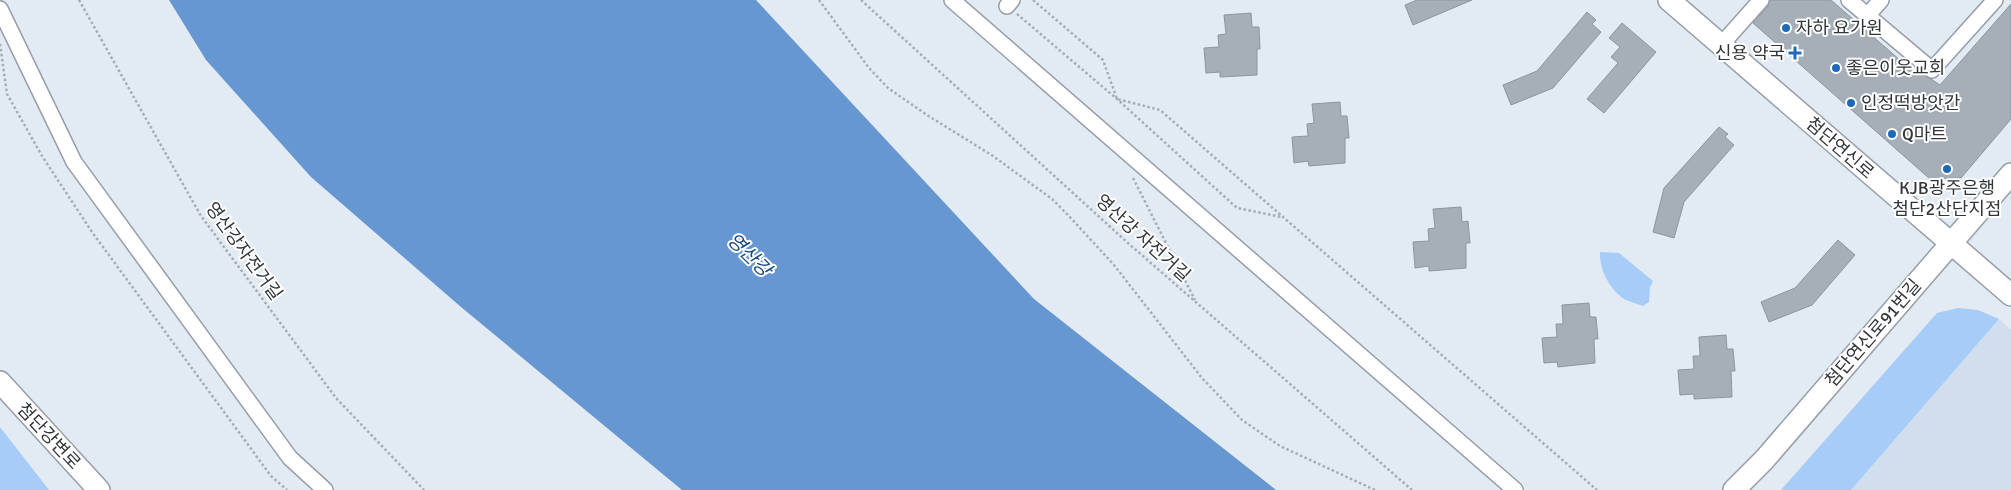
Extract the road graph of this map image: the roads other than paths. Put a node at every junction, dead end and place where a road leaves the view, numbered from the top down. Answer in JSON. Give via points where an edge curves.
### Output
{"nodes":[{"id":1,"x":952,"y":0,"type":"edge"},
{"id":2,"x":1669,"y":0,"type":"edge"},
{"id":3,"x":1761,"y":0,"type":"edge"},
{"id":4,"x":1849,"y":0,"type":"edge"},
{"id":5,"x":1881,"y":0,"type":"edge"},
{"id":6,"x":1995,"y":0,"type":"edge"},
{"id":7,"x":0,"y":9,"type":"edge"},
{"id":8,"x":1868,"y":16,"type":"junction"},
{"id":9,"x":1722,"y":45,"type":"junction"},
{"id":10,"x":2011,"y":174,"type":"edge"},
{"id":11,"x":1951,"y":244,"type":"junction"},
{"id":12,"x":2011,"y":295,"type":"edge"},
{"id":13,"x":0,"y":382,"type":"edge"},
{"id":14,"x":99,"y":490,"type":"edge"},
{"id":15,"x":325,"y":490,"type":"edge"},
{"id":16,"x":1515,"y":490,"type":"edge"},
{"id":17,"x":1734,"y":490,"type":"edge"}],
"edges":[{"from":1,"to":16,"type":"street"},
{"from":2,"to":9,"type":"street","name":"첨단연신로"},
{"from":3,"to":9,"type":"street"},
{"from":4,"to":8,"type":"street"},
{"from":5,"to":8,"type":"street"},
{"from":6,"to":8,"type":"street","via":[[1932,70]]},
{"from":7,"to":15,"type":"street","via":[[74,162],[290,458]]},
{"from":9,"to":11,"type":"street","name":"첨단연신로"},
{"from":10,"to":11,"type":"street","name":"첨단연신로91번길"},
{"from":11,"to":12,"type":"street","name":"첨단연신로"},
{"from":11,"to":17,"type":"street","name":"첨단연신로91번길","via":[[1764,460]]},
{"from":13,"to":14,"type":"street","name":"첨단강변로"}]}
